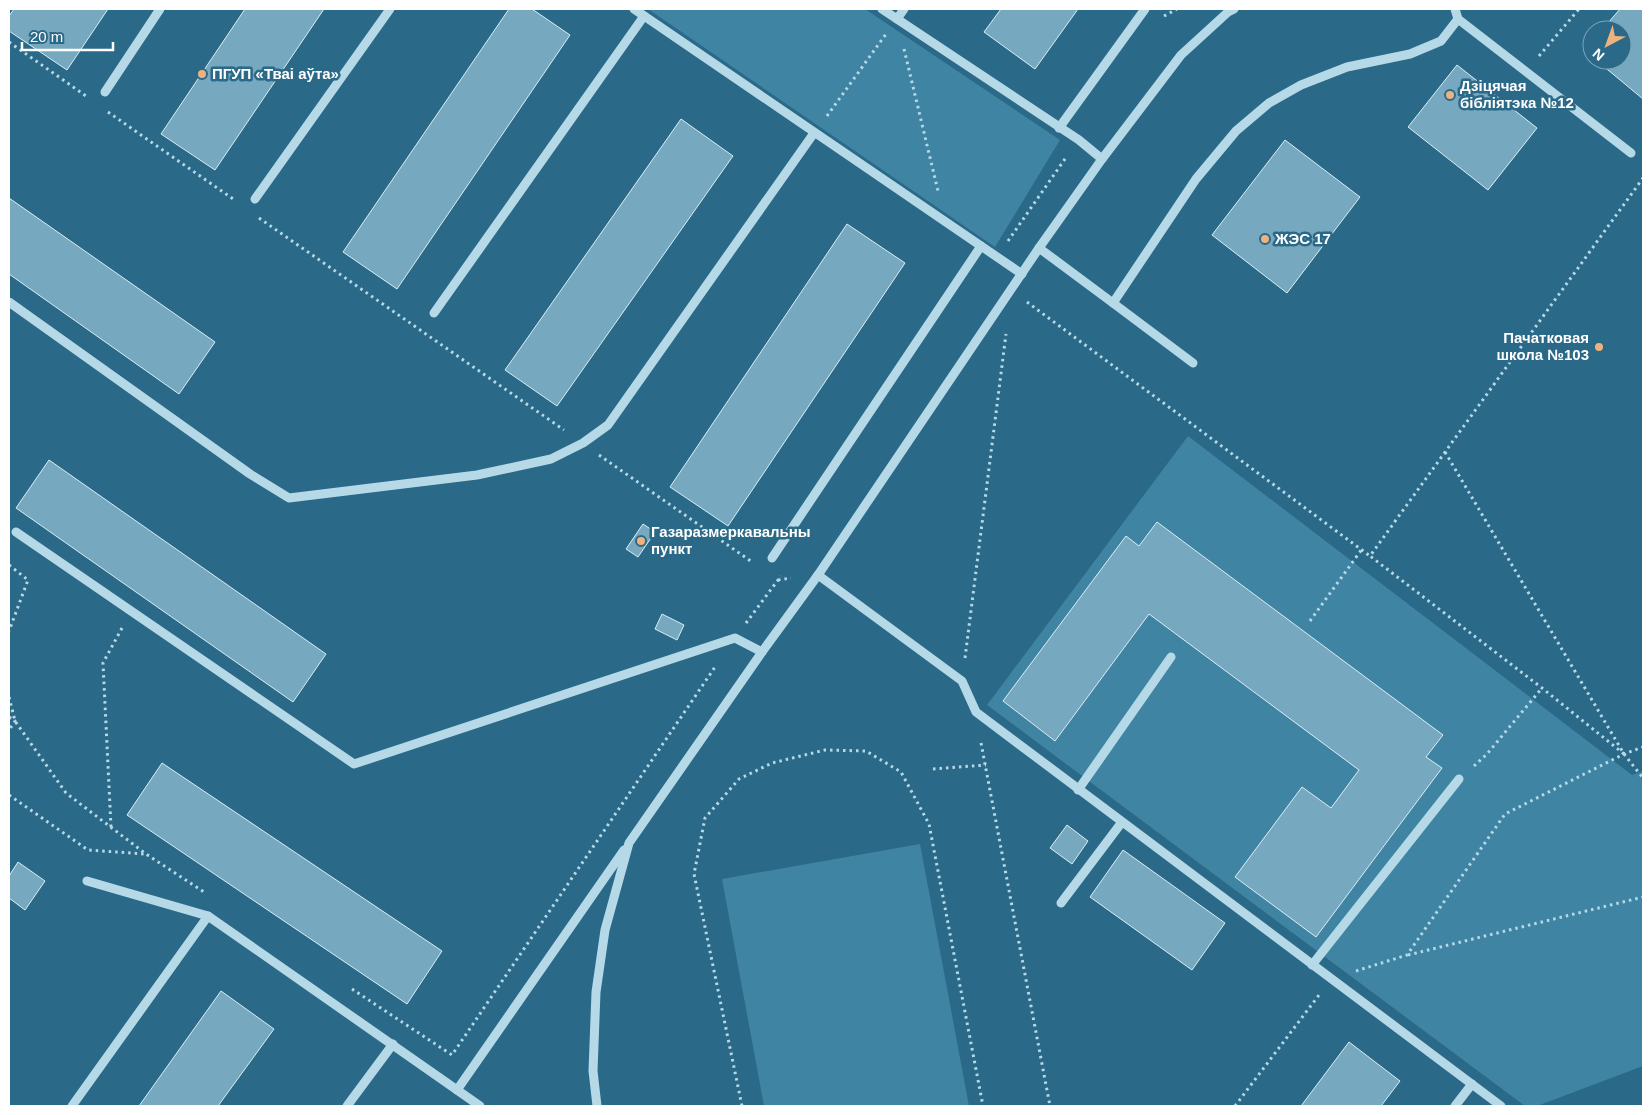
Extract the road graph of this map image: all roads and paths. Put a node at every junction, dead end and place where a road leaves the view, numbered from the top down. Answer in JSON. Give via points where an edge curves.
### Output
{"nodes":[{"id":1,"x":160,"y":9,"type":"edge"},
{"id":2,"x":390,"y":9,"type":"edge"},
{"id":3,"x":634,"y":9,"type":"edge"},
{"id":4,"x":882,"y":9,"type":"edge"},
{"id":5,"x":904,"y":9,"type":"edge"},
{"id":6,"x":1145,"y":9,"type":"edge"},
{"id":7,"x":1177,"y":9,"type":"edge"},
{"id":8,"x":1234,"y":9,"type":"edge"},
{"id":9,"x":1455,"y":9,"type":"edge"},
{"id":10,"x":1579,"y":9,"type":"edge"},
{"id":11,"x":644,"y":16,"type":"junction"},
{"id":12,"x":1160,"y":18,"type":"dead end"},
{"id":13,"x":897,"y":19,"type":"junction"},
{"id":14,"x":1458,"y":19,"type":"junction"},
{"id":15,"x":9,"y":42,"type":"edge"},
{"id":16,"x":1526,"y":72,"type":"junction"},
{"id":17,"x":105,"y":92,"type":"dead end"},
{"id":18,"x":88,"y":98,"type":"dead end"},
{"id":19,"x":104,"y":109,"type":"dead end"},
{"id":20,"x":1059,"y":128,"type":"junction"},
{"id":21,"x":814,"y":132,"type":"junction"},
{"id":22,"x":1079,"y":140,"type":"junction"},
{"id":23,"x":1630,"y":152,"type":"dead end"},
{"id":24,"x":1102,"y":159,"type":"junction"},
{"id":25,"x":1643,"y":178,"type":"edge"},
{"id":26,"x":255,"y":199,"type":"dead end"},
{"id":27,"x":240,"y":204,"type":"dead end"},
{"id":28,"x":256,"y":215,"type":"dead end"},
{"id":29,"x":946,"y":222,"type":"junction"},
{"id":30,"x":980,"y":246,"type":"junction"},
{"id":31,"x":1039,"y":248,"type":"junction"},
{"id":32,"x":996,"y":257,"type":"junction"},
{"id":33,"x":1022,"y":274,"type":"junction"},
{"id":34,"x":1011,"y":290,"type":"junction"},
{"id":35,"x":9,"y":302,"type":"edge"},
{"id":36,"x":1113,"y":303,"type":"junction"},
{"id":37,"x":434,"y":313,"type":"dead end"},
{"id":38,"x":1006,"y":329,"type":"dead end"},
{"id":39,"x":1193,"y":363,"type":"dead end"},
{"id":40,"x":583,"y":443,"type":"junction"},
{"id":41,"x":1445,"y":452,"type":"junction"},
{"id":42,"x":606,"y":460,"type":"dead end"},
{"id":43,"x":16,"y":532,"type":"dead end"},
{"id":44,"x":1362,"y":549,"type":"junction"},
{"id":45,"x":1370,"y":556,"type":"junction"},
{"id":46,"x":772,"y":558,"type":"dead end"},
{"id":47,"x":9,"y":565,"type":"edge"},
{"id":48,"x":756,"y":565,"type":"dead end"},
{"id":49,"x":784,"y":572,"type":"dead end"},
{"id":50,"x":772,"y":575,"type":"dead end"},
{"id":51,"x":818,"y":575,"type":"junction"},
{"id":52,"x":779,"y":580,"type":"junction"},
{"id":53,"x":131,"y":612,"type":"junction"},
{"id":54,"x":1310,"y":621,"type":"dead end"},
{"id":55,"x":9,"y":631,"type":"edge"},
{"id":56,"x":735,"y":638,"type":"junction"},
{"id":57,"x":762,"y":652,"type":"junction"},
{"id":58,"x":1171,"y":657,"type":"dead end"},
{"id":59,"x":962,"y":681,"type":"junction"},
{"id":60,"x":1542,"y":688,"type":"junction"},
{"id":61,"x":9,"y":698,"type":"edge"},
{"id":62,"x":976,"y":712,"type":"junction"},
{"id":63,"x":9,"y":718,"type":"edge"},
{"id":64,"x":16,"y":721,"type":"junction"},
{"id":65,"x":9,"y":730,"type":"edge"},
{"id":66,"x":1643,"y":747,"type":"edge"},
{"id":67,"x":1487,"y":754,"type":"dead end"},
{"id":68,"x":1624,"y":754,"type":"junction"},
{"id":69,"x":986,"y":764,"type":"junction"},
{"id":70,"x":933,"y":769,"type":"dead end"},
{"id":71,"x":1643,"y":778,"type":"edge"},
{"id":72,"x":1460,"y":779,"type":"dead end"},
{"id":73,"x":1078,"y":790,"type":"junction"},
{"id":74,"x":9,"y":795,"type":"edge"},
{"id":75,"x":1122,"y":822,"type":"junction"},
{"id":76,"x":112,"y":828,"type":"junction"},
{"id":77,"x":629,"y":843,"type":"junction"},
{"id":78,"x":146,"y":854,"type":"junction"},
{"id":79,"x":87,"y":881,"type":"dead end"},
{"id":80,"x":212,"y":897,"type":"dead end"},
{"id":81,"x":1643,"y":897,"type":"edge"},
{"id":82,"x":1061,"y":903,"type":"dead end"},
{"id":83,"x":208,"y":916,"type":"junction"},
{"id":84,"x":1407,"y":955,"type":"junction"},
{"id":85,"x":1312,"y":965,"type":"junction"},
{"id":86,"x":1331,"y":979,"type":"junction"},
{"id":87,"x":344,"y":984,"type":"dead end"},
{"id":88,"x":393,"y":1044,"type":"junction"},
{"id":89,"x":1472,"y":1084,"type":"junction"},
{"id":90,"x":457,"y":1090,"type":"junction"},
{"id":91,"x":72,"y":1106,"type":"edge"},
{"id":92,"x":347,"y":1106,"type":"edge"},
{"id":93,"x":480,"y":1106,"type":"edge"},
{"id":94,"x":597,"y":1106,"type":"edge"},
{"id":95,"x":742,"y":1106,"type":"edge"},
{"id":96,"x":983,"y":1106,"type":"edge"},
{"id":97,"x":1050,"y":1106,"type":"edge"},
{"id":98,"x":1235,"y":1106,"type":"edge"},
{"id":99,"x":1455,"y":1106,"type":"edge"},
{"id":100,"x":1501,"y":1106,"type":"edge"}],
"edges":[{"from":1,"to":17,"type":"street"},
{"from":2,"to":26,"type":"street"},
{"from":3,"to":11,"type":"street"},
{"from":4,"to":13,"type":"street"},
{"from":5,"to":13,"type":"street"},
{"from":6,"to":20,"type":"street"},
{"from":7,"to":12,"type":"path"},
{"from":8,"to":24,"type":"street","via":[[1181,55]]},
{"from":9,"to":14,"type":"street"},
{"from":10,"to":16,"type":"path"},
{"from":11,"to":21,"type":"street"},
{"from":11,"to":37,"type":"street"},
{"from":13,"to":20,"type":"street"},
{"from":13,"to":21,"type":"path"},
{"from":13,"to":29,"type":"path"},
{"from":14,"to":16,"type":"street"},
{"from":14,"to":36,"type":"street","via":[[1441,41],[1410,54],[1347,66],[1301,85],[1269,103],[1236,131],[1196,179]]},
{"from":15,"to":18,"type":"path"},
{"from":16,"to":23,"type":"street"},
{"from":19,"to":27,"type":"path"},
{"from":20,"to":22,"type":"street"},
{"from":21,"to":29,"type":"street"},
{"from":21,"to":40,"type":"street","via":[[608,425]]},
{"from":22,"to":24,"type":"street"},
{"from":22,"to":32,"type":"path"},
{"from":24,"to":31,"type":"street"},
{"from":25,"to":41,"type":"path"},
{"from":28,"to":40,"type":"path"},
{"from":29,"to":30,"type":"street"},
{"from":30,"to":32,"type":"street"},
{"from":30,"to":46,"type":"street"},
{"from":31,"to":33,"type":"street"},
{"from":31,"to":36,"type":"street"},
{"from":32,"to":33,"type":"street"},
{"from":33,"to":34,"type":"street"},
{"from":34,"to":44,"type":"path"},
{"from":34,"to":51,"type":"street"},
{"from":35,"to":40,"type":"street","via":[[250,474],[289,498],[477,475],[551,459]]},
{"from":36,"to":39,"type":"street"},
{"from":38,"to":59,"type":"path"},
{"from":41,"to":45,"type":"path"},
{"from":41,"to":68,"type":"path"},
{"from":42,"to":48,"type":"path"},
{"from":43,"to":53,"type":"street"},
{"from":44,"to":45,"type":"path"},
{"from":44,"to":54,"type":"path"},
{"from":45,"to":60,"type":"path"},
{"from":47,"to":55,"type":"path","via":[[28,580]]},
{"from":49,"to":52,"type":"path"},
{"from":50,"to":52,"type":"path"},
{"from":51,"to":57,"type":"street"},
{"from":51,"to":59,"type":"street"},
{"from":52,"to":56,"type":"path"},
{"from":53,"to":56,"type":"street","via":[[354,764]]},
{"from":53,"to":76,"type":"path","via":[[103,663]]},
{"from":56,"to":57,"type":"street"},
{"from":56,"to":87,"type":"path","via":[[452,1055]]},
{"from":57,"to":77,"type":"street"},
{"from":58,"to":73,"type":"street"},
{"from":59,"to":62,"type":"street"},
{"from":60,"to":67,"type":"path"},
{"from":60,"to":68,"type":"path"},
{"from":61,"to":64,"type":"path"},
{"from":62,"to":69,"type":"path"},
{"from":62,"to":73,"type":"street"},
{"from":63,"to":64,"type":"path"},
{"from":64,"to":65,"type":"path"},
{"from":64,"to":76,"type":"path","via":[[66,792]]},
{"from":66,"to":68,"type":"path"},
{"from":68,"to":71,"type":"path"},
{"from":68,"to":84,"type":"path","via":[[1505,814]]},
{"from":69,"to":70,"type":"path"},
{"from":69,"to":97,"type":"path"},
{"from":72,"to":85,"type":"street"},
{"from":73,"to":75,"type":"street"},
{"from":74,"to":78,"type":"path","via":[[88,850]]},
{"from":75,"to":82,"type":"street"},
{"from":75,"to":85,"type":"street"},
{"from":76,"to":78,"type":"path"},
{"from":77,"to":90,"type":"street"},
{"from":77,"to":94,"type":"street","via":[[605,930],[596,992],[593,1071]]},
{"from":78,"to":80,"type":"path"},
{"from":79,"to":83,"type":"street"},
{"from":81,"to":84,"type":"path"},
{"from":83,"to":88,"type":"street"},
{"from":83,"to":91,"type":"street"},
{"from":84,"to":86,"type":"path"},
{"from":85,"to":86,"type":"street"},
{"from":86,"to":89,"type":"street"},
{"from":86,"to":98,"type":"path"},
{"from":88,"to":90,"type":"street"},
{"from":88,"to":92,"type":"street"},
{"from":89,"to":99,"type":"street"},
{"from":89,"to":100,"type":"street"},
{"from":90,"to":93,"type":"street"},
{"from":95,"to":96,"type":"path","via":[[694,874],[706,818],[739,779],[772,763],[825,750],[866,751],[901,772],[929,824]]}]}
